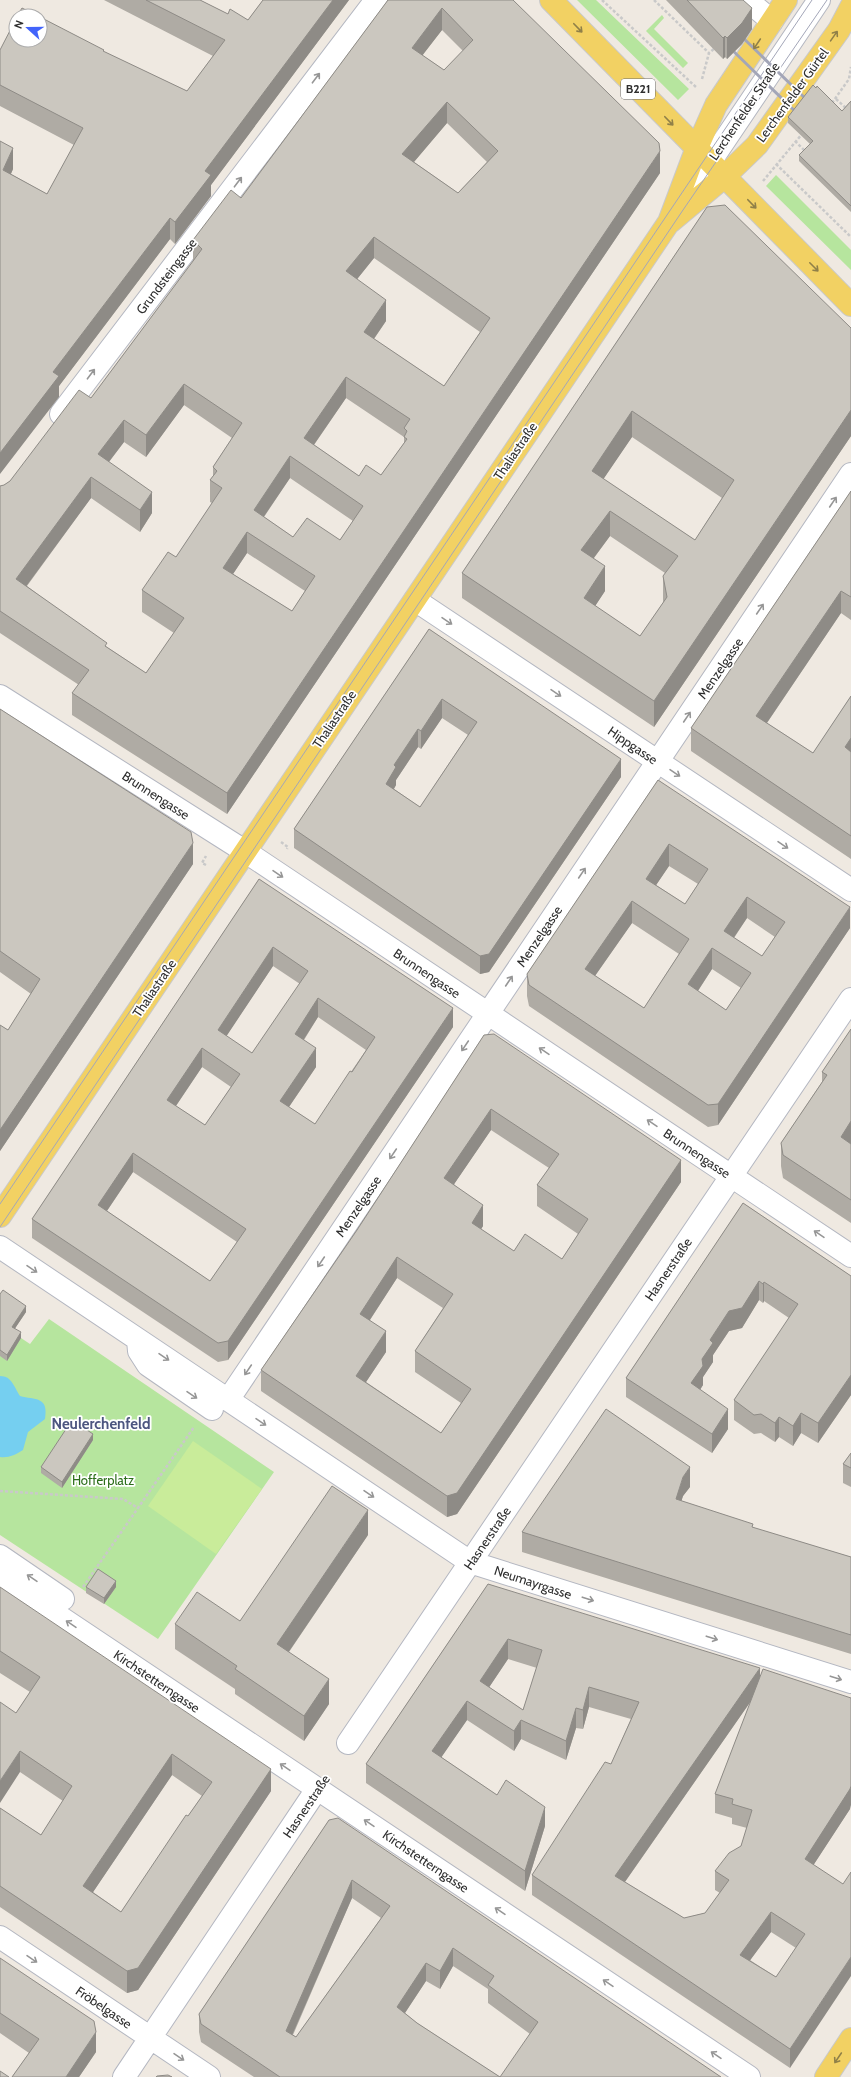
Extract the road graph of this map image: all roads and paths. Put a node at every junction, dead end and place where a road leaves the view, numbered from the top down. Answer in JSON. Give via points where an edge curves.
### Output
{"nodes":[{"id":1,"x":376,"y":0,"type":"edge"},
{"id":2,"x":551,"y":0,"type":"edge"},
{"id":3,"x":602,"y":0,"type":"edge"},
{"id":4,"x":654,"y":0,"type":"edge"},
{"id":5,"x":747,"y":0,"type":"edge"},
{"id":6,"x":786,"y":0,"type":"edge"},
{"id":7,"x":820,"y":0,"type":"edge"},
{"id":8,"x":851,"y":7,"type":"edge"},
{"id":9,"x":772,"y":21,"type":"junction"},
{"id":10,"x":719,"y":43,"type":"edge"},
{"id":11,"x":709,"y":53,"type":"junction"},
{"id":12,"x":851,"y":67,"type":"edge"},
{"id":13,"x":836,"y":99,"type":"junction"},
{"id":14,"x":831,"y":104,"type":"edge"},
{"id":15,"x":848,"y":110,"type":"edge"},
{"id":16,"x":805,"y":131,"type":"edge"},
{"id":17,"x":795,"y":141,"type":"junction"},
{"id":18,"x":757,"y":145,"type":"junction"},
{"id":19,"x":806,"y":153,"type":"edge"},
{"id":20,"x":710,"y":163,"type":"junction"},
{"id":21,"x":776,"y":164,"type":"junction"},
{"id":22,"x":669,"y":222,"type":"junction"},
{"id":23,"x":851,"y":237,"type":"edge"},
{"id":24,"x":851,"y":305,"type":"edge"},
{"id":25,"x":48,"y":431,"type":"edge"},
{"id":26,"x":851,"y":474,"type":"edge"},
{"id":27,"x":415,"y":600,"type":"junction"},
{"id":28,"x":0,"y":696,"type":"edge"},
{"id":29,"x":657,"y":761,"type":"junction"},
{"id":30,"x":246,"y":852,"type":"junction"},
{"id":31,"x":851,"y":890,"type":"edge"},
{"id":32,"x":851,"y":999,"type":"edge"},
{"id":33,"x":487,"y":1013,"type":"junction"},
{"id":34,"x":731,"y":1176,"type":"junction"},
{"id":35,"x":0,"y":1216,"type":"edge"},
{"id":36,"x":0,"y":1247,"type":"edge"},
{"id":37,"x":851,"y":1256,"type":"edge"},
{"id":38,"x":213,"y":1410,"type":"junction"},
{"id":39,"x":0,"y":1491,"type":"edge"},
{"id":40,"x":138,"y":1508,"type":"junction"},
{"id":41,"x":0,"y":1556,"type":"edge"},
{"id":42,"x":470,"y":1562,"type":"junction"},
{"id":43,"x":0,"y":1577,"type":"edge"},
{"id":44,"x":63,"y":1609,"type":"junction"},
{"id":45,"x":851,"y":1682,"type":"edge"},
{"id":46,"x":348,"y":1743,"type":"dead end"},
{"id":47,"x":317,"y":1789,"type":"junction"},
{"id":48,"x":0,"y":1937,"type":"edge"},
{"id":49,"x":150,"y":2038,"type":"junction"},
{"id":50,"x":851,"y":2039,"type":"edge"},
{"id":51,"x":124,"y":2077,"type":"edge"},
{"id":52,"x":209,"y":2077,"type":"edge"},
{"id":53,"x":749,"y":2077,"type":"edge"},
{"id":54,"x":826,"y":2077,"type":"edge"}],
"edges":[{"from":25,"to":1,"type":"street","name":"Grundsteingasse","one_way":true},
{"from":2,"to":20,"type":"main road","number":"B221","one_way":true},
{"from":3,"to":11,"type":"path","via":[[699,89]]},
{"from":4,"to":11,"type":"path"},
{"from":5,"to":9,"type":"street"},
{"from":6,"to":9,"type":"main road","name":"Lerchenfelder Gürtel"},
{"from":7,"to":20,"type":"street","name":"Lerchenfelder Straße"},
{"from":18,"to":8,"type":"main road","name":"Lerchenfelder Gürtel","one_way":true,"via":[[839,30]]},
{"from":9,"to":20,"type":"main road","name":"Lerchenfelder Gürtel","one_way":true,"via":[[719,100]]},
{"from":10,"to":11,"type":"path"},
{"from":12,"to":13,"type":"path","via":[[849,79]]},
{"from":13,"to":14,"type":"path"},
{"from":13,"to":15,"type":"path"},
{"from":16,"to":17,"type":"path"},
{"from":17,"to":19,"type":"path"},
{"from":17,"to":21,"type":"path"},
{"from":18,"to":20,"type":"main road","name":"Lerchenfelder Gürtel"},
{"from":18,"to":21,"type":"path"},
{"from":20,"to":22,"type":"main road","name":"Lerchenfelder Gürtel"},
{"from":20,"to":22,"type":"main road","name":"Lerchenfelder Gürtel"},
{"from":20,"to":24,"type":"main road","number":"B221","one_way":true},
{"from":21,"to":23,"type":"path"},
{"from":22,"to":27,"type":"main road","name":"Thaliastraße"},
{"from":29,"to":26,"type":"street","name":"Menzelgasse","one_way":true},
{"from":27,"to":29,"type":"street","name":"Hippgasse","one_way":true},
{"from":27,"to":30,"type":"main road","name":"Thaliastraße"},
{"from":28,"to":30,"type":"street","name":"Brunnengasse"},
{"from":29,"to":31,"type":"street","name":"Hippgasse","one_way":true},
{"from":33,"to":29,"type":"street","name":"Menzelgasse","one_way":true},
{"from":30,"to":33,"type":"street","name":"Brunnengasse","one_way":true},
{"from":30,"to":35,"type":"main road","name":"Thaliastraße"},
{"from":32,"to":34,"type":"street","name":"Hasnerstraße"},
{"from":34,"to":33,"type":"street","name":"Brunnengasse","one_way":true},
{"from":33,"to":38,"type":"street","name":"Menzelgasse","one_way":true},
{"from":37,"to":34,"type":"street","name":"Brunnengasse","one_way":true},
{"from":34,"to":42,"type":"street","name":"Hasnerstraße"},
{"from":36,"to":38,"type":"street","one_way":true,"via":[[138,1340]]},
{"from":38,"to":40,"type":"path"},
{"from":38,"to":42,"type":"street","name":"Neumayrgasse","one_way":true},
{"from":39,"to":40,"type":"path","via":[[123,1499]]},
{"from":40,"to":44,"type":"path"},
{"from":44,"to":41,"type":"street","one_way":true},
{"from":42,"to":45,"type":"street","name":"Neumayrgasse","one_way":true},
{"from":42,"to":46,"type":"street","name":"Hasnerstraße"},
{"from":43,"to":44,"type":"street"},
{"from":47,"to":44,"type":"street","name":"Kirchstetterngasse","one_way":true,"via":[[103,1646]]},
{"from":47,"to":49,"type":"street","name":"Hasnerstraße"},
{"from":53,"to":47,"type":"street","name":"Kirchstetterngasse","one_way":true},
{"from":48,"to":49,"type":"street","name":"Fröbelgasse","one_way":true},
{"from":49,"to":51,"type":"street","name":"Hasnerstraße"},
{"from":49,"to":52,"type":"street","name":"Fröbelgasse","one_way":true},
{"from":50,"to":54,"type":"main road","one_way":true}]}
